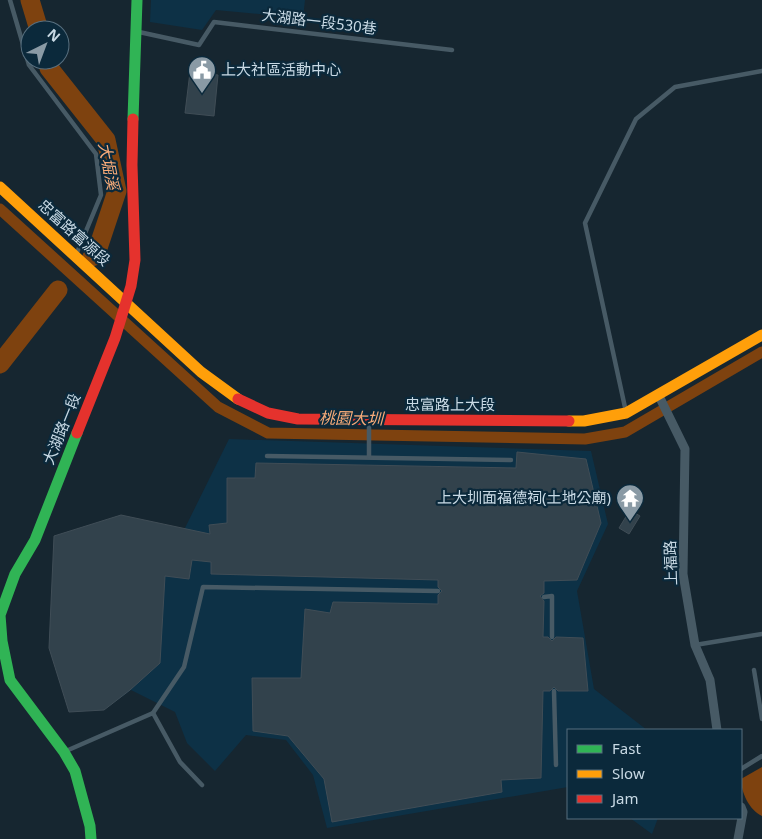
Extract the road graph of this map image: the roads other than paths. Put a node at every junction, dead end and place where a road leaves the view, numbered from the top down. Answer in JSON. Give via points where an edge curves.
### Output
{"nodes":[{"id":1,"x":10,"y":0,"type":"edge"},
{"id":2,"x":137,"y":0,"type":"edge"},
{"id":3,"x":136,"y":31,"type":"junction"},
{"id":4,"x":452,"y":50,"type":"dead end"},
{"id":5,"x":762,"y":71,"type":"edge"},
{"id":6,"x":0,"y":187,"type":"edge"},
{"id":7,"x":76,"y":256,"type":"junction"},
{"id":8,"x":127,"y":302,"type":"junction"},
{"id":9,"x":762,"y":335,"type":"edge"},
{"id":10,"x":661,"y":399,"type":"junction"},
{"id":11,"x":626,"y":413,"type":"junction"},
{"id":12,"x":369,"y":421,"type":"junction"},
{"id":13,"x":267,"y":456,"type":"dead end"},
{"id":14,"x":369,"y":457,"type":"junction"},
{"id":15,"x":511,"y":460,"type":"dead end"},
{"id":16,"x":4,"y":590,"type":"edge"},
{"id":17,"x":438,"y":591,"type":"dead end"},
{"id":18,"x":544,"y":597,"type":"dead end"},
{"id":19,"x":762,"y":634,"type":"edge"},
{"id":20,"x":552,"y":637,"type":"dead end"},
{"id":21,"x":695,"y":645,"type":"junction"},
{"id":22,"x":754,"y":670,"type":"dead end"},
{"id":23,"x":554,"y":691,"type":"dead end"},
{"id":24,"x":154,"y":713,"type":"junction"},
{"id":25,"x":762,"y":719,"type":"edge"},
{"id":26,"x":717,"y":729,"type":"edge"},
{"id":27,"x":64,"y":752,"type":"junction"},
{"id":28,"x":762,"y":756,"type":"edge"},
{"id":29,"x":556,"y":765,"type":"dead end"},
{"id":30,"x":742,"y":767,"type":"edge"},
{"id":31,"x":202,"y":785,"type":"dead end"},
{"id":32,"x":742,"y":819,"type":"edge"},
{"id":33,"x":92,"y":839,"type":"edge"},
{"id":34,"x":738,"y":839,"type":"edge"}],
"edges":[{"from":1,"to":7,"type":"lane","via":[[29,65],[96,154],[101,195]]},
{"from":2,"to":3,"type":"street","name":"大湖路一段"},
{"from":3,"to":4,"type":"lane","name":"大湖路一段530巷","via":[[199,45],[214,22]]},
{"from":3,"to":8,"type":"street","name":"大湖路一段","via":[[132,165],[135,260]]},
{"from":5,"to":11,"type":"lane","via":[[675,87],[636,119],[585,223]]},
{"from":6,"to":7,"type":"street","name":"忠富路富源段"},
{"from":7,"to":8,"type":"street","name":"忠富路富源段"},
{"from":8,"to":12,"type":"street","name":"忠富路上大段","via":[[201,372],[258,412],[298,419]]},
{"from":8,"to":16,"type":"street","name":"大湖路一段","via":[[35,540]]},
{"from":9,"to":10,"type":"street","name":"忠富路上大段"},
{"from":10,"to":11,"type":"street","name":"忠富路上大段"},
{"from":10,"to":21,"type":"street","name":"上福路","via":[[685,449],[683,574]]},
{"from":11,"to":12,"type":"street","name":"忠富路上大段","via":[[584,420]]},
{"from":12,"to":14,"type":"lane"},
{"from":13,"to":14,"type":"lane"},
{"from":14,"to":15,"type":"lane"},
{"from":16,"to":27,"type":"street","name":"大湖路一段","via":[[0,615],[10,680]]},
{"from":17,"to":24,"type":"lane","via":[[203,587],[184,667]]},
{"from":18,"to":20,"type":"lane","via":[[552,596]]},
{"from":19,"to":21,"type":"lane"},
{"from":21,"to":26,"type":"street","name":"上福路","via":[[710,680]]},
{"from":22,"to":25,"type":"lane"},
{"from":23,"to":29,"type":"lane"},
{"from":24,"to":27,"type":"lane"},
{"from":24,"to":31,"type":"lane","via":[[180,762]]},
{"from":27,"to":33,"type":"street","name":"大湖路一段","via":[[75,771]]},
{"from":28,"to":30,"type":"lane"},
{"from":32,"to":34,"type":"street"}]}
